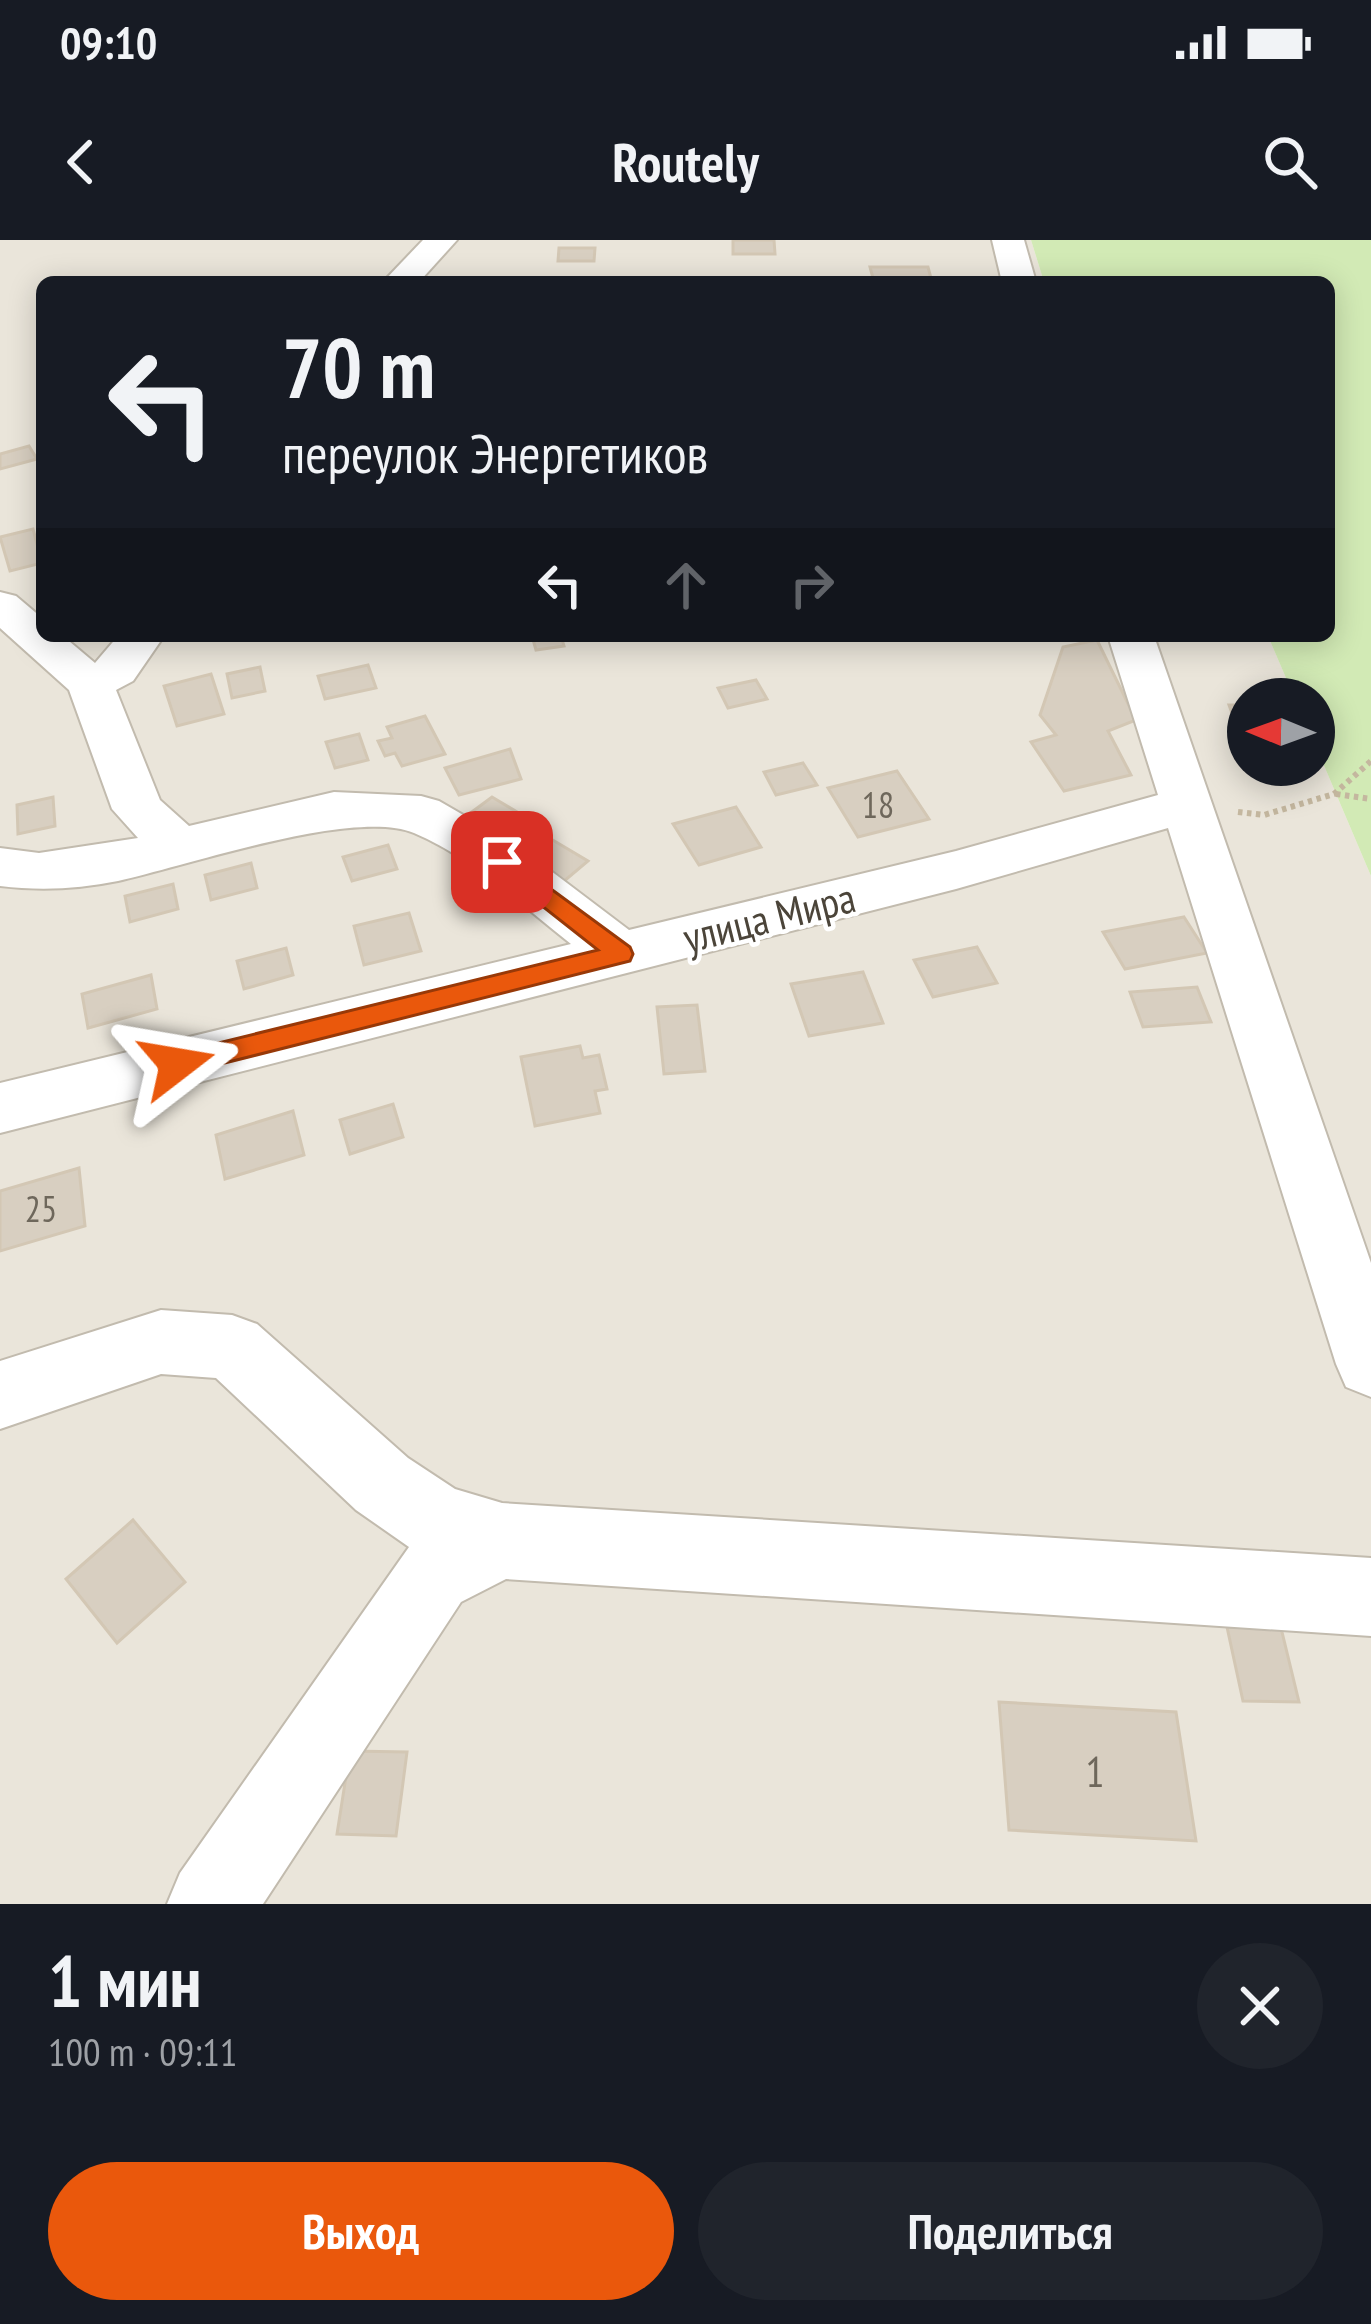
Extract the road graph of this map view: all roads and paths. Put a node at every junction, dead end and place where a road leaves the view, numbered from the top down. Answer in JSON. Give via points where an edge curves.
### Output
{"nodes":[{"id":1,"x":442,"y":240,"type":"edge"},
{"id":2,"x":1008,"y":240,"type":"edge"},
{"id":3,"x":406,"y":276,"type":"edge"},
{"id":4,"x":1017,"y":276,"type":"edge"},
{"id":5,"x":0,"y":605,"type":"edge"},
{"id":6,"x":36,"y":637,"type":"edge"},
{"id":7,"x":42,"y":642,"type":"edge"},
{"id":8,"x":136,"y":642,"type":"edge"},
{"id":9,"x":1133,"y":642,"type":"edge"},
{"id":10,"x":90,"y":684,"type":"junction"},
{"id":11,"x":1371,"y":761,"type":"edge"},
{"id":12,"x":1334,"y":794,"type":"junction"},
{"id":13,"x":1371,"y":799,"type":"edge"},
{"id":14,"x":1186,"y":805,"type":"junction"},
{"id":15,"x":177,"y":844,"type":"junction"},
{"id":16,"x":0,"y":867,"type":"edge"},
{"id":17,"x":621,"y":954,"type":"junction"},
{"id":18,"x":0,"y":1108,"type":"edge"},
{"id":19,"x":1371,"y":1364,"type":"edge"},
{"id":20,"x":0,"y":1395,"type":"edge"},
{"id":21,"x":502,"y":1541,"type":"junction"},
{"id":22,"x":1371,"y":1597,"type":"edge"},
{"id":23,"x":212,"y":1904,"type":"edge"}],
"edges":[{"from":1,"to":3,"type":"street"},
{"from":2,"to":4,"type":"street"},
{"from":5,"to":6,"type":"street"},
{"from":7,"to":10,"type":"street"},
{"from":8,"to":10,"type":"street","via":[[117,670]]},
{"from":9,"to":14,"type":"street"},
{"from":10,"to":15,"type":"street","via":[[138,809]]},
{"from":11,"to":12,"type":"path"},
{"from":12,"to":13,"type":"path"},
{"from":12,"to":14,"type":"path","via":[[1264,815]]},
{"from":14,"to":17,"type":"street","name":"улица Мира"},
{"from":14,"to":19,"type":"street"},
{"from":15,"to":16,"type":"street","via":[[114,863],[39,872]]},
{"from":15,"to":17,"type":"street","via":[[334,810],[421,814],[502,862]]},
{"from":17,"to":18,"type":"street","name":"улица Мира"},
{"from":20,"to":21,"type":"street","via":[[161,1342],[232,1347],[382,1484],[437,1521]]},
{"from":21,"to":22,"type":"street"},
{"from":21,"to":23,"type":"street","via":[[434,1575]]}]}
